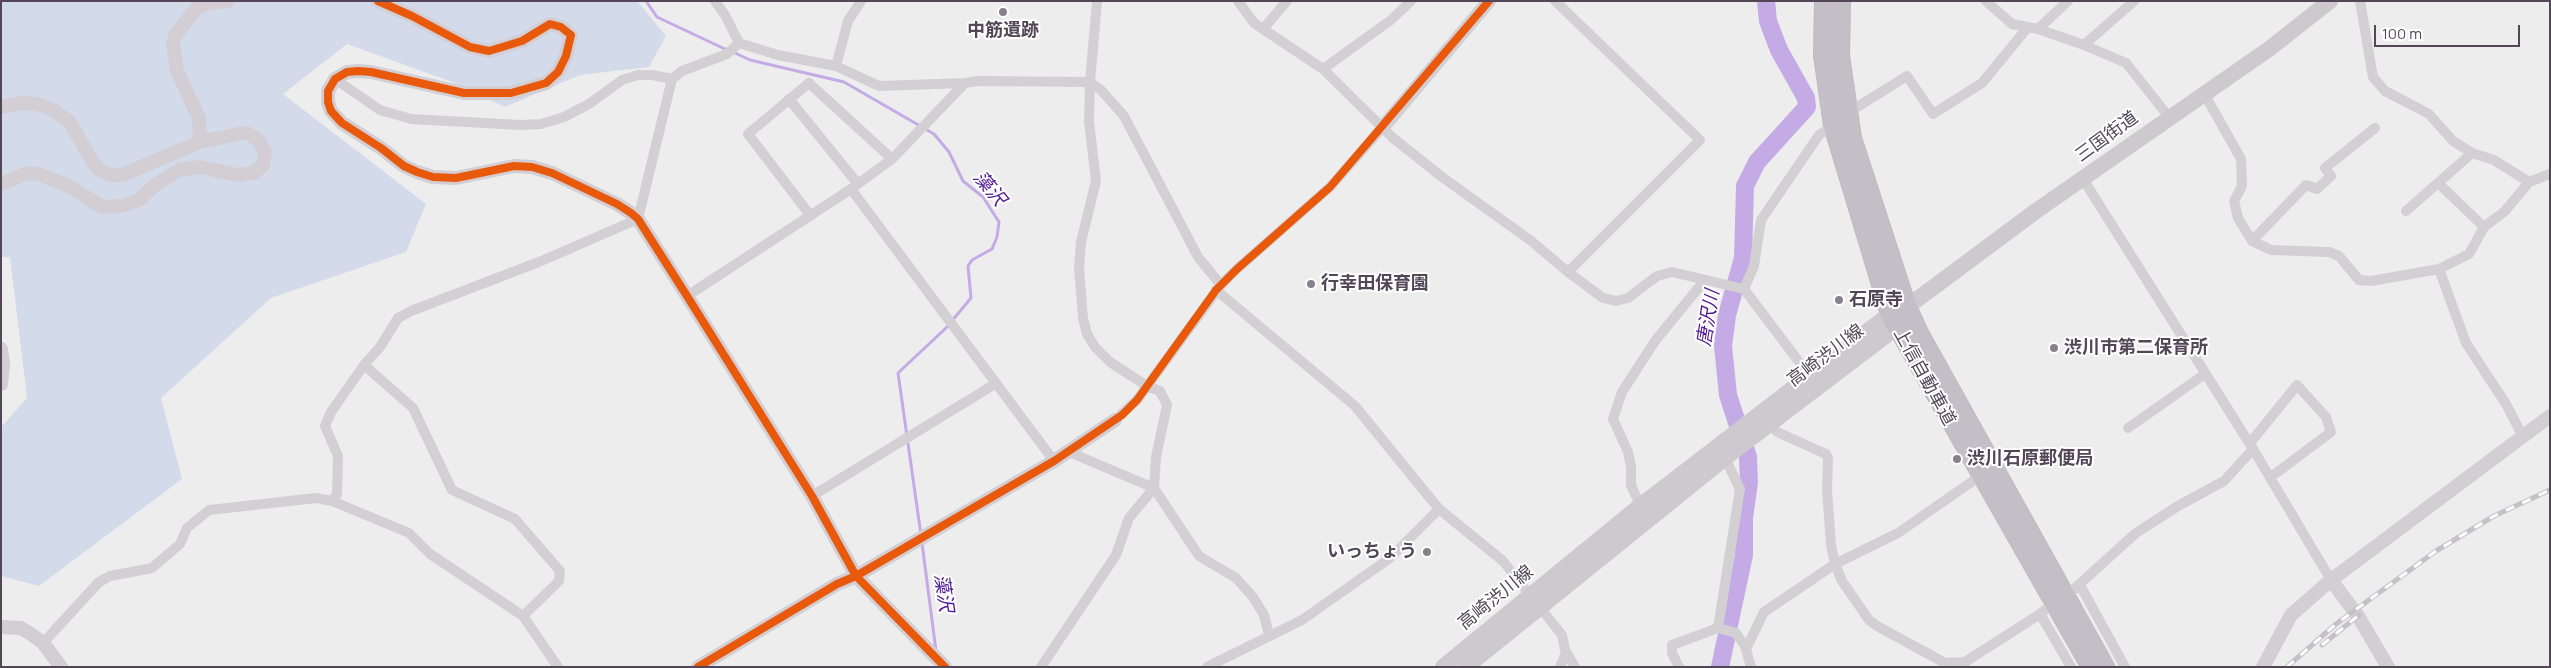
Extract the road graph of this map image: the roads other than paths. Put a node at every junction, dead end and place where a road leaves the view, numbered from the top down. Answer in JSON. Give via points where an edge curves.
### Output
{"nodes":[{"id":1,"x":228,"y":1,"type":"edge"},
{"id":2,"x":378,"y":1,"type":"edge"},
{"id":3,"x":715,"y":1,"type":"edge"},
{"id":4,"x":861,"y":1,"type":"edge"},
{"id":5,"x":1097,"y":1,"type":"edge"},
{"id":6,"x":1238,"y":1,"type":"edge"},
{"id":7,"x":1287,"y":1,"type":"edge"},
{"id":8,"x":1411,"y":1,"type":"edge"},
{"id":9,"x":1489,"y":1,"type":"edge"},
{"id":10,"x":1555,"y":1,"type":"edge"},
{"id":11,"x":1824,"y":1,"type":"edge"},
{"id":12,"x":1841,"y":1,"type":"edge"},
{"id":13,"x":1986,"y":1,"type":"edge"},
{"id":14,"x":2068,"y":1,"type":"edge"},
{"id":15,"x":2134,"y":1,"type":"edge"},
{"id":16,"x":2330,"y":1,"type":"edge"},
{"id":17,"x":2360,"y":1,"type":"edge"},
{"id":18,"x":2033,"y":28,"type":"junction"},
{"id":19,"x":1263,"y":29,"type":"junction"},
{"id":20,"x":739,"y":43,"type":"junction"},
{"id":21,"x":2084,"y":45,"type":"junction"},
{"id":22,"x":836,"y":66,"type":"junction"},
{"id":23,"x":1323,"y":69,"type":"junction"},
{"id":24,"x":334,"y":78,"type":"junction"},
{"id":25,"x":672,"y":79,"type":"junction"},
{"id":26,"x":1090,"y":82,"type":"junction"},
{"id":27,"x":966,"y":83,"type":"junction"},
{"id":28,"x":2205,"y":95,"type":"junction"},
{"id":29,"x":789,"y":99,"type":"junction"},
{"id":30,"x":1,"y":107,"type":"edge"},
{"id":31,"x":1848,"y":113,"type":"junction"},
{"id":32,"x":2169,"y":117,"type":"junction"},
{"id":33,"x":1833,"y":125,"type":"junction"},
{"id":34,"x":1383,"y":127,"type":"junction"},
{"id":35,"x":2375,"y":128,"type":"dead end"},
{"id":36,"x":200,"y":142,"type":"junction"},
{"id":37,"x":2472,"y":153,"type":"junction"},
{"id":38,"x":892,"y":159,"type":"junction"},
{"id":39,"x":2550,"y":174,"type":"edge"},
{"id":40,"x":2083,"y":179,"type":"junction"},
{"id":41,"x":2529,"y":182,"type":"junction"},
{"id":42,"x":2438,"y":183,"type":"junction"},
{"id":43,"x":1,"y":184,"type":"edge"},
{"id":44,"x":854,"y":186,"type":"junction"},
{"id":45,"x":2406,"y":211,"type":"dead end"},
{"id":46,"x":810,"y":215,"type":"junction"},
{"id":47,"x":638,"y":220,"type":"junction"},
{"id":48,"x":2484,"y":227,"type":"junction"},
{"id":49,"x":2252,"y":241,"type":"junction"},
{"id":50,"x":2439,"y":269,"type":"junction"},
{"id":51,"x":1568,"y":272,"type":"junction"},
{"id":52,"x":1704,"y":281,"type":"junction"},
{"id":53,"x":1219,"y":288,"type":"junction"},
{"id":54,"x":1744,"y":289,"type":"junction"},
{"id":55,"x":687,"y":296,"type":"junction"},
{"id":56,"x":1898,"y":316,"type":"junction"},
{"id":57,"x":1,"y":349,"type":"edge"},
{"id":58,"x":364,"y":365,"type":"junction"},
{"id":59,"x":2205,"y":374,"type":"junction"},
{"id":60,"x":1810,"y":375,"type":"junction"},
{"id":61,"x":1,"y":384,"type":"edge"},
{"id":62,"x":995,"y":384,"type":"junction"},
{"id":63,"x":1147,"y":386,"type":"junction"},
{"id":64,"x":2550,"y":416,"type":"edge"},
{"id":65,"x":1116,"y":420,"type":"joint"},
{"id":66,"x":1770,"y":424,"type":"junction"},
{"id":67,"x":2128,"y":428,"type":"dead end"},
{"id":68,"x":1748,"y":431,"type":"junction"},
{"id":69,"x":2522,"y":435,"type":"junction"},
{"id":70,"x":2251,"y":446,"type":"junction"},
{"id":71,"x":1729,"y":449,"type":"junction"},
{"id":72,"x":1069,"y":452,"type":"junction"},
{"id":73,"x":1054,"y":461,"type":"junction"},
{"id":74,"x":1980,"y":476,"type":"junction"},
{"id":75,"x":2270,"y":477,"type":"junction"},
{"id":76,"x":1154,"y":488,"type":"junction"},
{"id":77,"x":812,"y":496,"type":"junction"},
{"id":78,"x":332,"y":501,"type":"junction"},
{"id":79,"x":1640,"y":506,"type":"junction"},
{"id":80,"x":1439,"y":509,"type":"junction"},
{"id":81,"x":1646,"y":522,"type":"junction"},
{"id":82,"x":1835,"y":564,"type":"junction"},
{"id":83,"x":856,"y":576,"type":"junction"},
{"id":84,"x":2331,"y":580,"type":"junction"},
{"id":85,"x":2060,"y":600,"type":"junction"},
{"id":86,"x":1535,"y":601,"type":"junction"},
{"id":87,"x":522,"y":616,"type":"junction"},
{"id":88,"x":1,"y":627,"type":"edge"},
{"id":89,"x":1718,"y":628,"type":"junction"},
{"id":90,"x":1269,"y":635,"type":"junction"},
{"id":91,"x":43,"y":643,"type":"junction"},
{"id":92,"x":1746,"y":649,"type":"junction"},
{"id":93,"x":1566,"y":653,"type":"junction"},
{"id":94,"x":1966,"y":664,"type":"edge"},
{"id":95,"x":701,"y":666,"type":"edge"},
{"id":96,"x":61,"y":667,"type":"edge"},
{"id":97,"x":558,"y":667,"type":"edge"},
{"id":98,"x":945,"y":667,"type":"edge"},
{"id":99,"x":1041,"y":667,"type":"edge"},
{"id":100,"x":1207,"y":667,"type":"edge"},
{"id":101,"x":1443,"y":667,"type":"edge"},
{"id":102,"x":1466,"y":667,"type":"edge"},
{"id":103,"x":1560,"y":667,"type":"edge"},
{"id":104,"x":1575,"y":667,"type":"edge"},
{"id":105,"x":1679,"y":667,"type":"edge"},
{"id":106,"x":1750,"y":667,"type":"edge"},
{"id":107,"x":2071,"y":667,"type":"edge"},
{"id":108,"x":2091,"y":667,"type":"edge"},
{"id":109,"x":2105,"y":667,"type":"edge"},
{"id":110,"x":2124,"y":667,"type":"edge"},
{"id":111,"x":2263,"y":667,"type":"edge"},
{"id":112,"x":2388,"y":667,"type":"edge"}],
"edges":[{"from":1,"to":36,"type":"street","via":[[197,8],[176,34],[173,43],[177,71],[199,118]]},
{"from":2,"to":24,"type":"street","via":[[470,47],[489,51],[522,41],[550,24],[571,35],[558,72],[546,83],[510,93],[464,93],[371,72],[347,72]]},
{"from":3,"to":20,"type":"street"},
{"from":4,"to":22,"type":"street","via":[[848,21]]},
{"from":5,"to":26,"type":"street"},
{"from":6,"to":19,"type":"street","via":[[1254,23]]},
{"from":7,"to":19,"type":"street"},
{"from":8,"to":23,"type":"street","via":[[1392,20]]},
{"from":9,"to":34,"type":"street"},
{"from":10,"to":51,"type":"street","via":[[1700,140]]},
{"from":11,"to":33,"type":"highway","name":"上信自動車道","via":[[1823,55]]},
{"from":12,"to":31,"type":"highway","name":"上信自動車道","via":[[1840,56]]},
{"from":13,"to":18,"type":"street","via":[[2012,24]]},
{"from":14,"to":18,"type":"street"},
{"from":15,"to":21,"type":"street"},
{"from":16,"to":28,"type":"main road","name":"三国街道"},
{"from":17,"to":37,"type":"street","via":[[2373,77],[2385,91],[2429,114],[2453,141]]},
{"from":18,"to":21,"type":"street"},
{"from":18,"to":31,"type":"street","via":[[1982,83],[1933,114],[1907,76]]},
{"from":19,"to":23,"type":"street"},
{"from":20,"to":22,"type":"street","via":[[778,55]]},
{"from":20,"to":25,"type":"street","via":[[727,54],[682,70]]},
{"from":21,"to":32,"type":"street","via":[[2126,63]]},
{"from":22,"to":27,"type":"street","via":[[879,86]]},
{"from":23,"to":34,"type":"street"},
{"from":24,"to":25,"type":"street","via":[[380,110],[411,120],[521,125],[564,118],[622,80],[638,74]]},
{"from":24,"to":47,"type":"street","via":[[328,91],[331,111],[349,128],[417,172],[433,177],[456,178],[514,166],[532,167],[617,204]]},
{"from":25,"to":47,"type":"street"},
{"from":26,"to":27,"type":"street"},
{"from":26,"to":53,"type":"street","via":[[1124,116],[1198,257]]},
{"from":26,"to":63,"type":"street","via":[[1089,121],[1096,181],[1081,242],[1079,268],[1083,318],[1095,347],[1110,362]]},
{"from":27,"to":38,"type":"street"},
{"from":28,"to":32,"type":"main road","name":"三国街道"},
{"from":28,"to":49,"type":"street","via":[[2241,159],[2242,186],[2234,200],[2238,218]]},
{"from":29,"to":38,"type":"street","via":[[809,82]]},
{"from":29,"to":44,"type":"street"},
{"from":29,"to":46,"type":"street","via":[[748,134]]},
{"from":30,"to":36,"type":"street","via":[[22,103],[53,110],[68,120],[94,164],[110,174],[122,175]]},
{"from":31,"to":33,"type":"street"},
{"from":31,"to":56,"type":"highway","name":"上信自動車道","via":[[1877,219]]},
{"from":32,"to":40,"type":"main road","name":"三国街道"},
{"from":33,"to":54,"type":"street","via":[[1819,135],[1761,220],[1754,266]]},
{"from":33,"to":56,"type":"highway","name":"上信自動車道"},
{"from":34,"to":51,"type":"street","via":[[1442,177],[1530,240]]},
{"from":34,"to":53,"type":"street","via":[[1330,187]]},
{"from":35,"to":49,"type":"street","via":[[2325,168],[2331,176],[2317,189],[2306,185]]},
{"from":36,"to":43,"type":"street","via":[[249,134],[262,145],[265,153],[263,165],[247,175],[200,168],[179,170],[139,200],[122,206],[102,207],[67,185],[38,174],[28,173]]},
{"from":37,"to":41,"type":"street","via":[[2494,160]]},
{"from":37,"to":42,"type":"street"},
{"from":38,"to":44,"type":"street"},
{"from":39,"to":41,"type":"street"},
{"from":40,"to":56,"type":"main road","name":"三国街道"},
{"from":40,"to":59,"type":"street"},
{"from":41,"to":48,"type":"street","via":[[2505,211]]},
{"from":42,"to":45,"type":"street"},
{"from":42,"to":48,"type":"street"},
{"from":44,"to":46,"type":"street"},
{"from":44,"to":62,"type":"street"},
{"from":46,"to":55,"type":"street"},
{"from":47,"to":55,"type":"street"},
{"from":47,"to":58,"type":"street","via":[[410,311],[398,318]]},
{"from":48,"to":50,"type":"street","via":[[2469,254]]},
{"from":49,"to":50,"type":"street","via":[[2271,250],[2330,252],[2339,256],[2359,280],[2371,281]]},
{"from":50,"to":69,"type":"street","via":[[2466,343]]},
{"from":51,"to":52,"type":"street","via":[[1603,298],[1616,301],[1628,298],[1663,273],[1672,272]]},
{"from":52,"to":54,"type":"street"},
{"from":52,"to":79,"type":"street","via":[[1650,348],[1622,392],[1613,418],[1628,452],[1631,485]]},
{"from":53,"to":63,"type":"street"},
{"from":53,"to":80,"type":"street","via":[[1354,406]]},
{"from":54,"to":60,"type":"street"},
{"from":55,"to":77,"type":"street"},
{"from":56,"to":60,"type":"main road","name":"高崎渋川線"},
{"from":56,"to":66,"type":"main road","name":"高崎渋川線"},
{"from":56,"to":74,"type":"highway","name":"上信自動車道"},
{"from":56,"to":85,"type":"highway","name":"上信自動車道","via":[[1923,341]]},
{"from":57,"to":61,"type":"street","via":[[4,364]]},
{"from":58,"to":78,"type":"street","via":[[325,426],[338,456],[337,494]]},
{"from":58,"to":87,"type":"street","via":[[413,408],[452,490],[515,519],[560,571],[559,581]]},
{"from":59,"to":67,"type":"street"},
{"from":59,"to":70,"type":"street"},
{"from":60,"to":68,"type":"main road","name":"高崎渋川線"},
{"from":62,"to":73,"type":"street"},
{"from":62,"to":77,"type":"street"},
{"from":63,"to":65,"type":"street"},
{"from":63,"to":76,"type":"street","via":[[1160,391],[1167,405],[1156,457]]},
{"from":64,"to":69,"type":"street"},
{"from":65,"to":72,"type":"street"},
{"from":66,"to":68,"type":"main road","name":"高崎渋川線"},
{"from":66,"to":82,"type":"street","via":[[1777,432],[1826,454],[1828,458],[1827,490]]},
{"from":68,"to":71,"type":"main road","name":"高崎渋川線"},
{"from":69,"to":84,"type":"street"},
{"from":70,"to":75,"type":"street"},
{"from":70,"to":75,"type":"street","via":[[2297,386],[2326,417],[2331,432]]},
{"from":70,"to":85,"type":"street","via":[[2224,481],[2136,533]]},
{"from":71,"to":79,"type":"main road","name":"高崎渋川線"},
{"from":71,"to":81,"type":"main road","name":"高崎渋川線"},
{"from":71,"to":89,"type":"street","via":[[1740,489]]},
{"from":72,"to":73,"type":"street"},
{"from":72,"to":76,"type":"street"},
{"from":73,"to":83,"type":"street"},
{"from":74,"to":82,"type":"street","via":[[1898,533]]},
{"from":74,"to":85,"type":"highway","name":"上信自動車道"},
{"from":75,"to":84,"type":"street"},
{"from":76,"to":90,"type":"street","via":[[1199,556],[1236,578],[1253,596],[1264,616]]},
{"from":76,"to":99,"type":"street","via":[[1130,518],[1116,555]]},
{"from":77,"to":83,"type":"street"},
{"from":78,"to":87,"type":"street","via":[[409,533],[430,554]]},
{"from":78,"to":91,"type":"street","via":[[316,498],[210,510],[187,528],[180,544],[152,568],[110,576],[99,582]]},
{"from":79,"to":81,"type":"street"},
{"from":79,"to":86,"type":"main road","name":"高崎渋川線"},
{"from":80,"to":86,"type":"street","via":[[1503,561]]},
{"from":80,"to":90,"type":"street","via":[[1390,558],[1302,620]]},
{"from":81,"to":86,"type":"main road","name":"高崎渋川線"},
{"from":82,"to":92,"type":"street","via":[[1764,612]]},
{"from":82,"to":94,"type":"street","via":[[1850,595],[1876,626],[1945,663]]},
{"from":83,"to":95,"type":"street","via":[[837,584]]},
{"from":83,"to":98,"type":"street"},
{"from":84,"to":111,"type":"street","via":[[2291,615]]},
{"from":84,"to":112,"type":"street","via":[[2358,616]]},
{"from":85,"to":94,"type":"street"},
{"from":85,"to":107,"type":"street"},
{"from":85,"to":108,"type":"highway","name":"上信自動車道"},
{"from":85,"to":109,"type":"highway","name":"上信自動車道"},
{"from":85,"to":110,"type":"street"},
{"from":86,"to":93,"type":"street","via":[[1562,635]]},
{"from":86,"to":101,"type":"main road","name":"高崎渋川線"},
{"from":86,"to":102,"type":"main road","name":"高崎渋川線"},
{"from":87,"to":97,"type":"street"},
{"from":88,"to":91,"type":"street","via":[[20,628]]},
{"from":89,"to":92,"type":"street","via":[[1736,633]]},
{"from":89,"to":105,"type":"street","via":[[1672,645],[1672,654]]},
{"from":90,"to":100,"type":"street"},
{"from":91,"to":96,"type":"street"},
{"from":92,"to":106,"type":"street"},
{"from":93,"to":103,"type":"street"},
{"from":93,"to":104,"type":"street"}]}
